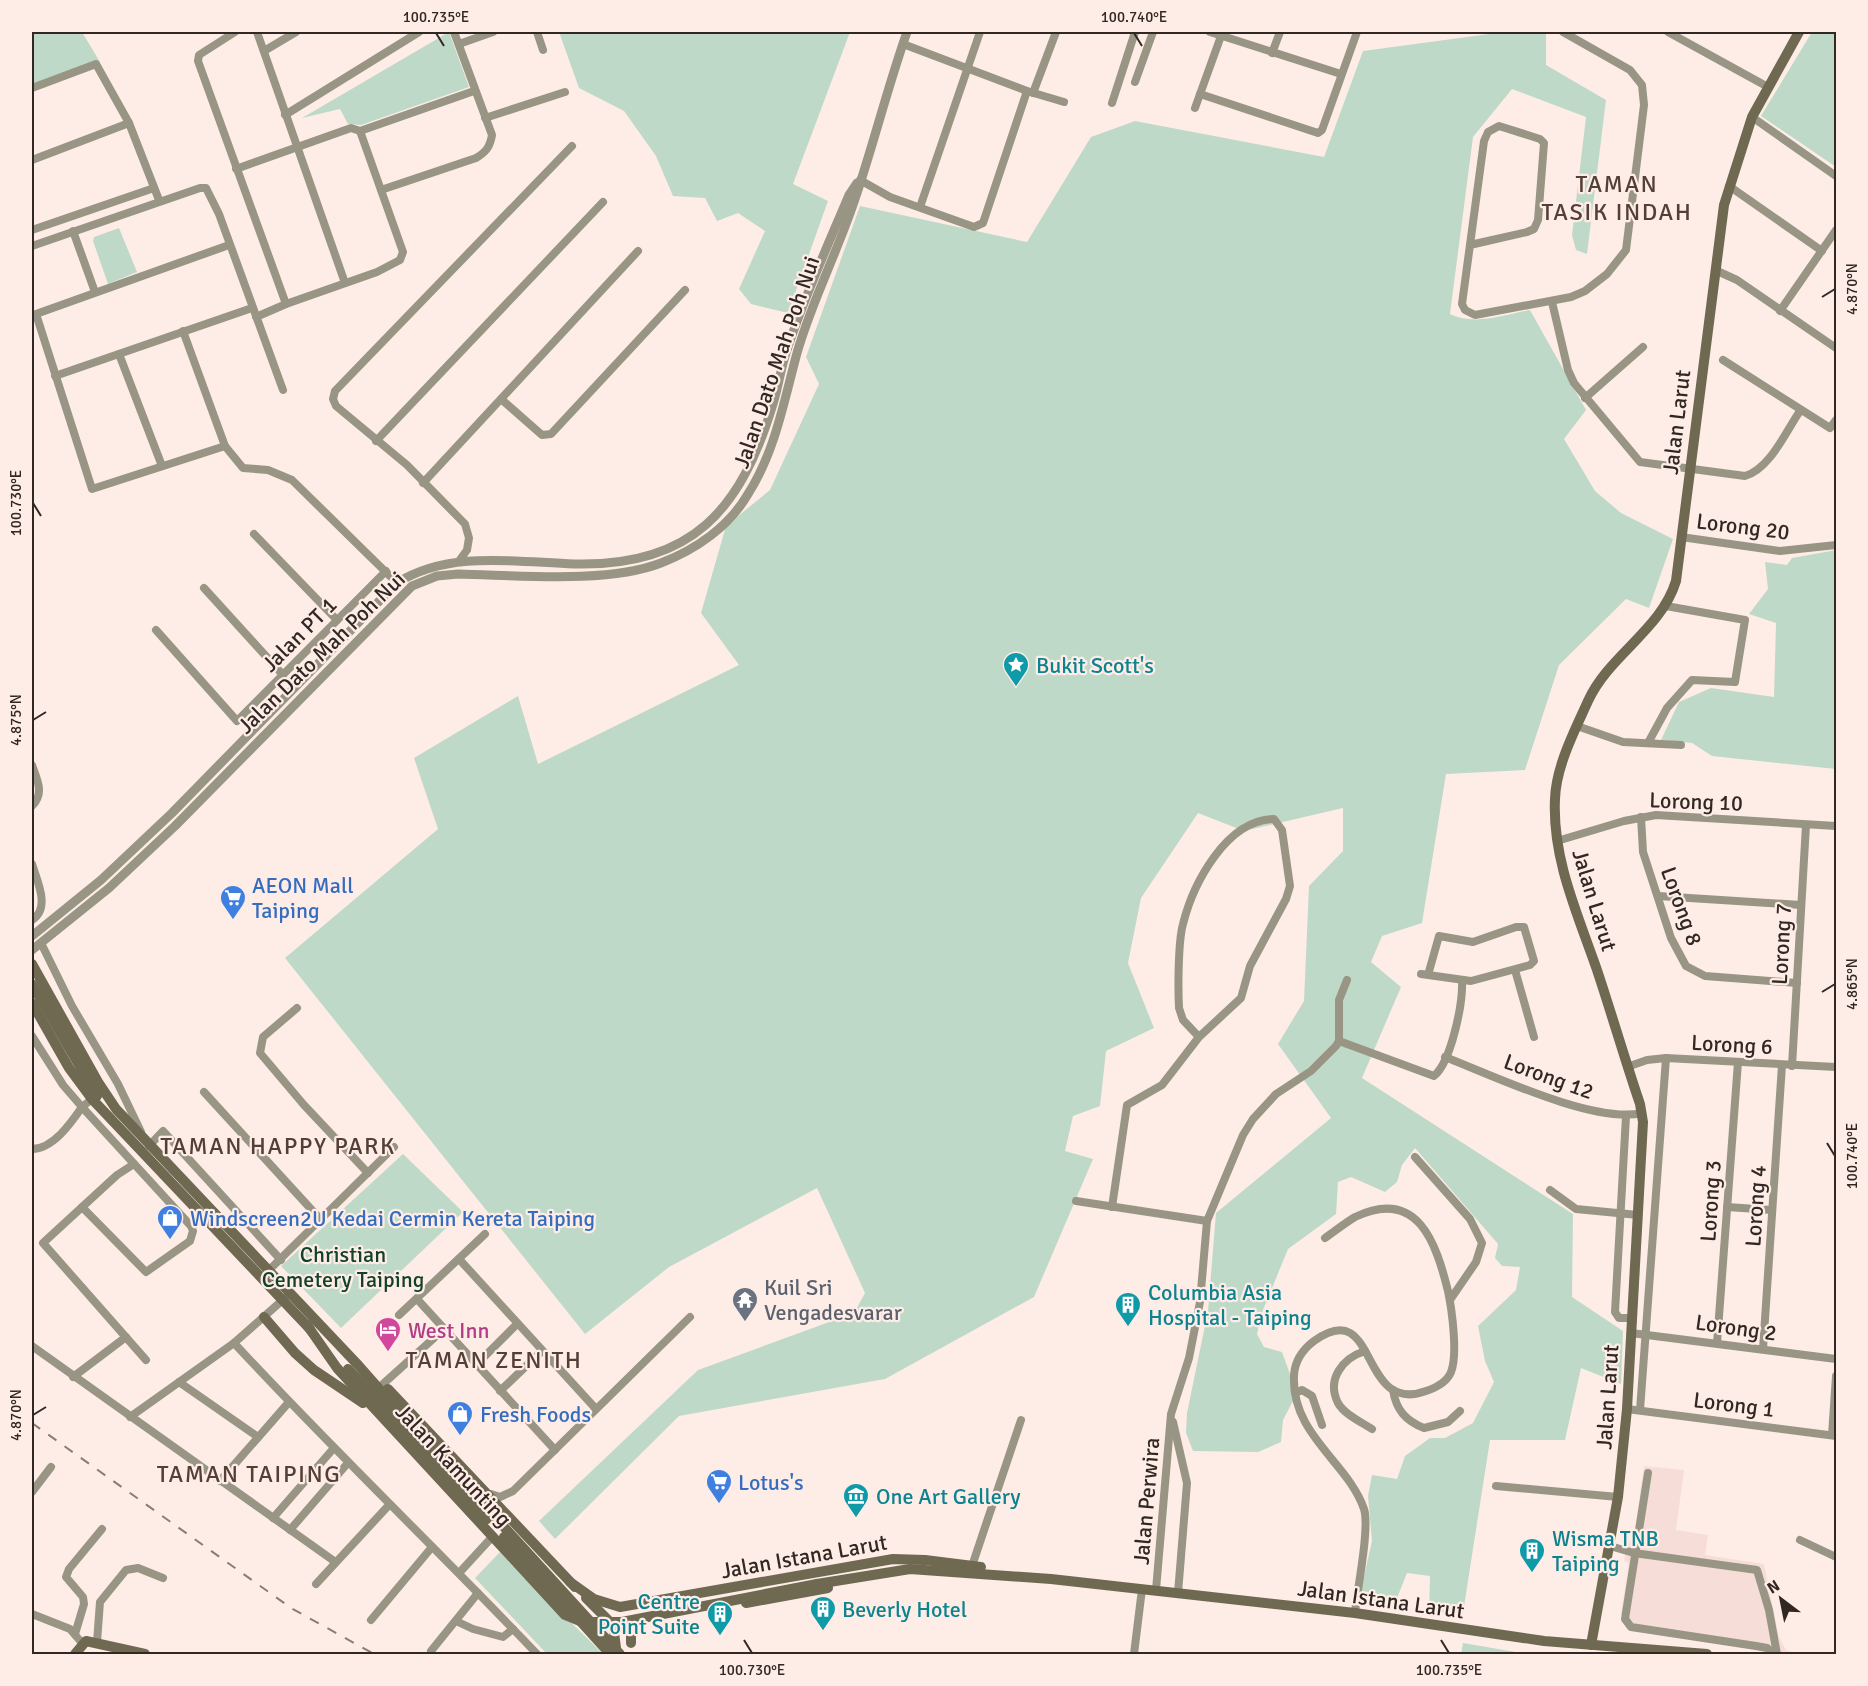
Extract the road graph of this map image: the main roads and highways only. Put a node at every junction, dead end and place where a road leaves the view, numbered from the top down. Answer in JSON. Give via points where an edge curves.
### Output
{"nodes":[{"id":1,"x":1799,"y":32,"type":"edge"},
{"id":2,"x":32,"y":964,"type":"edge"},
{"id":3,"x":32,"y":984,"type":"edge"},
{"id":4,"x":32,"y":1003,"type":"edge"},
{"id":5,"x":108,"y":1115,"type":"junction"},
{"id":6,"x":265,"y":1274,"type":"junction"},
{"id":7,"x":287,"y":1297,"type":"junction"},
{"id":8,"x":264,"y":1317,"type":"road end"},
{"id":9,"x":307,"y":1325,"type":"junction"},
{"id":10,"x":359,"y":1366,"type":"junction"},
{"id":11,"x":383,"y":1417,"type":"junction"},
{"id":12,"x":408,"y":1427,"type":"junction"},
{"id":13,"x":887,"y":1574,"type":"junction"},
{"id":14,"x":1051,"y":1579,"type":"junction"},
{"id":15,"x":570,"y":1582,"type":"junction"},
{"id":16,"x":618,"y":1607,"type":"junction"},
{"id":17,"x":582,"y":1622,"type":"junction"},
{"id":18,"x":640,"y":1622,"type":"junction"},
{"id":19,"x":611,"y":1623,"type":"junction"},
{"id":20,"x":631,"y":1643,"type":"dead end"},
{"id":21,"x":1591,"y":1645,"type":"junction"},
{"id":22,"x":616,"y":1653,"type":"edge"},
{"id":23,"x":75,"y":1654,"type":"edge"},
{"id":24,"x":145,"y":1654,"type":"edge"},
{"id":25,"x":1707,"y":1654,"type":"edge"}],
"edges":[{"from":1,"to":21,"type":"main road","name":"Jalan Larut","via":[[1752,117],[1720,225],[1676,581],[1666,606],[1601,679],[1557,783],[1557,841],[1564,875],[1642,1113],[1627,1409],[1611,1546]]},
{"from":2,"to":6,"type":"main road","name":"Jalan Kamunting","via":[[116,1109]]},
{"from":3,"to":5,"type":"main road"},
{"from":4,"to":5,"type":"main road","name":"Jalan Kamunting","via":[[69,1068]]},
{"from":5,"to":6,"type":"main road","name":"Jalan Kamunting"},
{"from":6,"to":7,"type":"main road","name":"Jalan Kamunting"},
{"from":7,"to":9,"type":"main road","name":"Jalan Kamunting"},
{"from":7,"to":10,"type":"main road","name":"Jalan Kamunting"},
{"from":8,"to":11,"type":"main road","via":[[314,1370]]},
{"from":9,"to":11,"type":"main road","name":"Jalan Kamunting","via":[[321,1350]]},
{"from":9,"to":12,"type":"main road","name":"Jalan Kamunting"},
{"from":10,"to":12,"type":"main road","name":"Jalan Kamunting"},
{"from":10,"to":15,"type":"main road","name":"Jalan Kamunting","via":[[383,1384]]},
{"from":11,"to":17,"type":"main road","name":"Jalan Kamunting","via":[[565,1616]]},
{"from":12,"to":22,"type":"main road","name":"Jalan Kamunting","bridge":true},
{"from":13,"to":14,"type":"main road","name":"Jalan Istana Larut","via":[[923,1569]]},
{"from":13,"to":18,"type":"main road","name":"Jalan Istana Larut","via":[[858,1583]]},
{"from":13,"to":22,"type":"main road","name":"Jalan Istana Larut","bridge":true,"via":[[622,1622],[614,1632]]},
{"from":14,"to":16,"type":"main road","name":"Jalan Istana Larut","via":[[893,1559]]},
{"from":14,"to":21,"type":"main road","name":"Jalan Istana Larut","via":[[1355,1613]]},
{"from":15,"to":16,"type":"main road","via":[[594,1599]]},
{"from":15,"to":17,"type":"main road","via":[[589,1611]]},
{"from":15,"to":19,"type":"main road"},
{"from":16,"to":19,"type":"main road"},
{"from":17,"to":19,"type":"main road","name":"Jalan Kamunting"},
{"from":18,"to":19,"type":"main road","name":"Jalan Istana Larut"},
{"from":18,"to":20,"type":"main road","via":[[631,1632]]},
{"from":21,"to":25,"type":"main road","name":"Jalan Istana Larut"},
{"from":23,"to":24,"type":"main road","via":[[78,1638]]}]}
